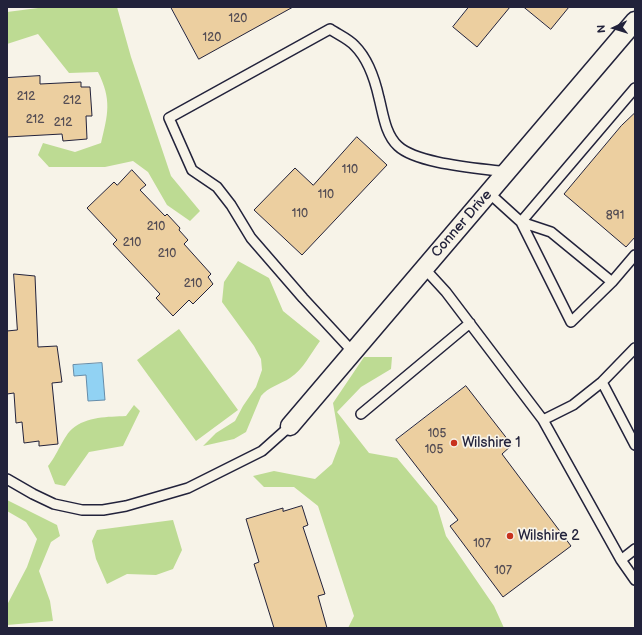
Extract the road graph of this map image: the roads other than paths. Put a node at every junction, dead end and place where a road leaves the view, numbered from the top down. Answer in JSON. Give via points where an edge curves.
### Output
{"nodes":[{"id":1,"x":635,"y":21,"type":"edge"},
{"id":2,"x":635,"y":88,"type":"edge"},
{"id":3,"x":506,"y":172,"type":"junction"},
{"id":4,"x":489,"y":193,"type":"junction"},
{"id":5,"x":521,"y":222,"type":"junction"},
{"id":6,"x":635,"y":255,"type":"edge"},
{"id":7,"x":424,"y":268,"type":"junction"},
{"id":8,"x":612,"y":282,"type":"junction"},
{"id":9,"x":470,"y":323,"type":"junction"},
{"id":10,"x":635,"y":348,"type":"edge"},
{"id":11,"x":353,"y":352,"type":"junction"},
{"id":12,"x":602,"y":382,"type":"junction"},
{"id":13,"x":361,"y":414,"type":"dead end"},
{"id":14,"x":543,"y":420,"type":"junction"},
{"id":15,"x":290,"y":426,"type":"joint"},
{"id":16,"x":635,"y":446,"type":"edge"},
{"id":17,"x":7,"y":479,"type":"edge"},
{"id":18,"x":635,"y":549,"type":"edge"},
{"id":19,"x":621,"y":560,"type":"junction"},
{"id":20,"x":635,"y":580,"type":"edge"}],
"edges":[{"from":1,"to":3,"type":"street","name":"Conner Drive"},
{"from":2,"to":5,"type":"lane"},
{"from":3,"to":4,"type":"street","name":"Conner Drive"},
{"from":3,"to":11,"type":"lane","via":[[427,159],[397,146],[383,118],[370,69],[355,46],[330,29],[169,118],[192,170],[217,187],[251,238]]},
{"from":4,"to":5,"type":"lane"},
{"from":4,"to":7,"type":"street","name":"Conner Drive"},
{"from":5,"to":8,"type":"lane","via":[[551,232]]},
{"from":5,"to":8,"type":"lane","via":[[571,322]]},
{"from":6,"to":8,"type":"lane"},
{"from":7,"to":9,"type":"lane"},
{"from":7,"to":11,"type":"street","name":"Conner Drive"},
{"from":9,"to":13,"type":"lane"},
{"from":9,"to":14,"type":"lane"},
{"from":10,"to":12,"type":"lane"},
{"from":11,"to":15,"type":"street","name":"Conner Drive"},
{"from":12,"to":14,"type":"lane","via":[[573,405]]},
{"from":12,"to":16,"type":"lane"},
{"from":14,"to":19,"type":"lane"},
{"from":15,"to":17,"type":"lane","via":[[262,451],[188,488],[126,506],[82,510],[54,504]]},
{"from":18,"to":19,"type":"lane"},
{"from":19,"to":20,"type":"lane"}]}
